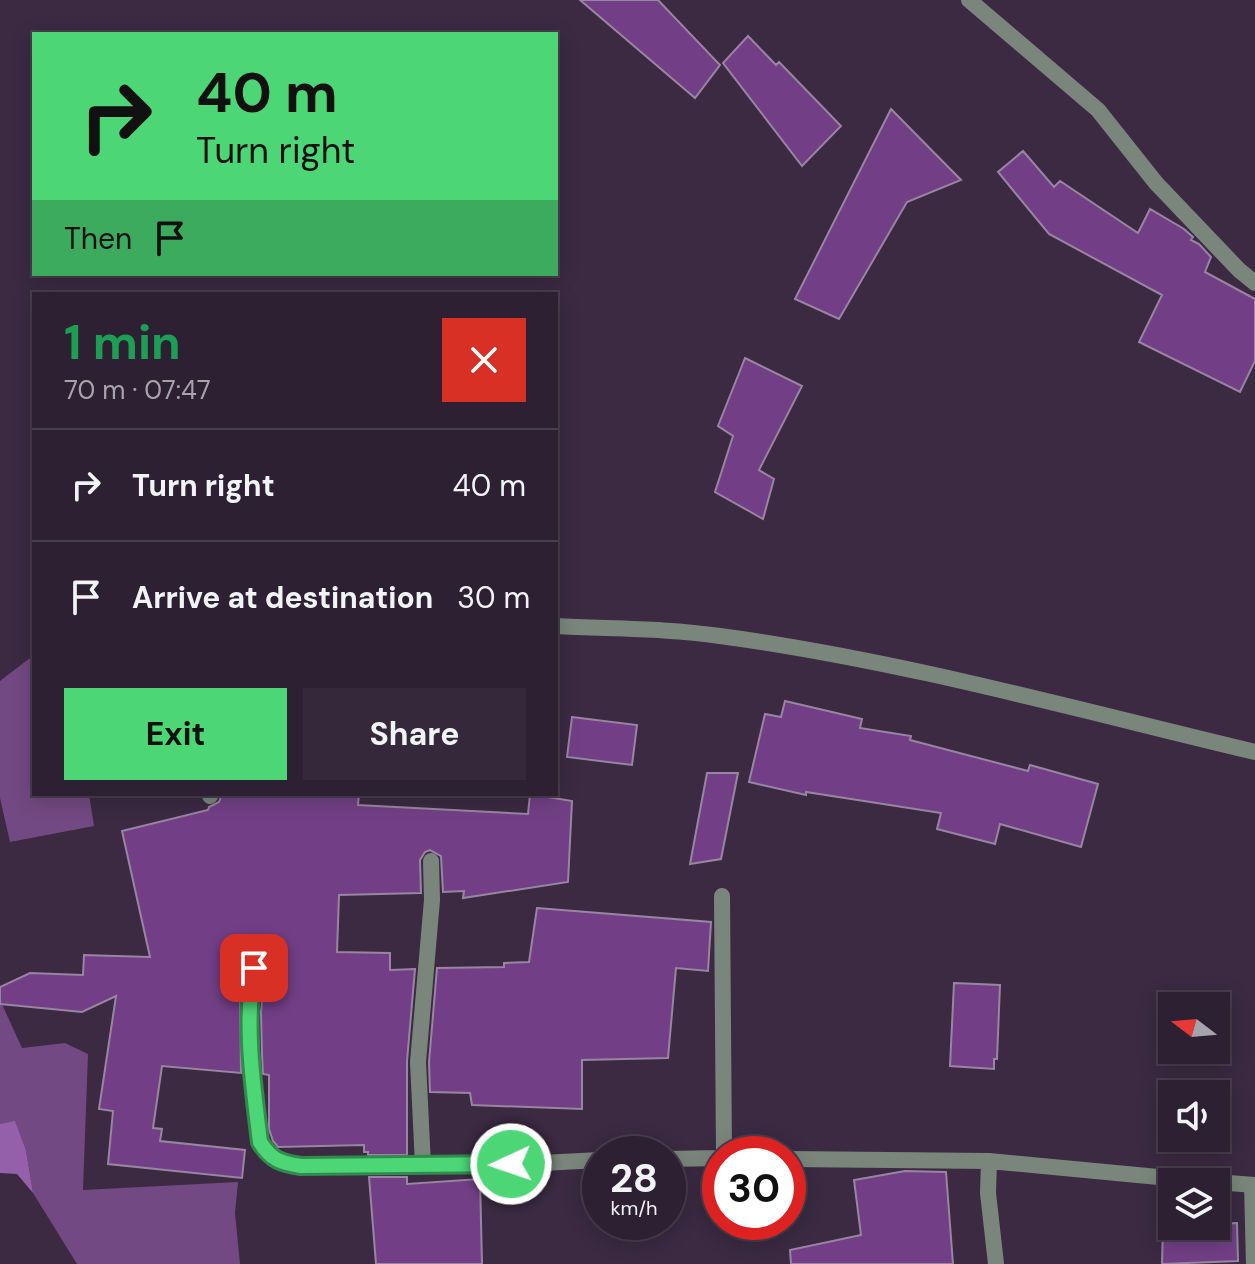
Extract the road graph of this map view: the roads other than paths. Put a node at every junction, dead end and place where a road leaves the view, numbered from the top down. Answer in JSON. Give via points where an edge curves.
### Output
{"nodes":[{"id":1,"x":969,"y":0,"type":"edge"},
{"id":2,"x":1255,"y":283,"type":"edge"},
{"id":3,"x":558,"y":626,"type":"edge"},
{"id":4,"x":1255,"y":752,"type":"edge"},
{"id":5,"x":431,"y":861,"type":"dead end"},
{"id":6,"x":722,"y":896,"type":"dead end"},
{"id":7,"x":254,"y":968,"type":"dead end"},
{"id":8,"x":722,"y":1136,"type":"edge"},
{"id":9,"x":806,"y":1159,"type":"edge"},
{"id":10,"x":582,"y":1161,"type":"edge"},
{"id":11,"x":989,"y":1161,"type":"junction"},
{"id":12,"x":423,"y":1165,"type":"junction"},
{"id":13,"x":1158,"y":1177,"type":"edge"},
{"id":14,"x":1230,"y":1183,"type":"edge"},
{"id":15,"x":1254,"y":1185,"type":"edge"},
{"id":16,"x":996,"y":1264,"type":"edge"},
{"id":17,"x":1254,"y":1264,"type":"edge"}],
"edges":[{"from":1,"to":2,"type":"street","via":[[1098,110],[1156,183]]},
{"from":3,"to":4,"type":"street","via":[[717,635],[818,652]]},
{"from":5,"to":12,"type":"street","via":[[418,1062]]},
{"from":6,"to":8,"type":"street"},
{"from":7,"to":12,"type":"street","via":[[250,1038],[260,1142],[269,1156],[301,1166]]},
{"from":9,"to":11,"type":"street"},
{"from":10,"to":12,"type":"street"},
{"from":11,"to":13,"type":"street"},
{"from":11,"to":16,"type":"street"},
{"from":14,"to":15,"type":"street"},
{"from":15,"to":17,"type":"street"}]}
